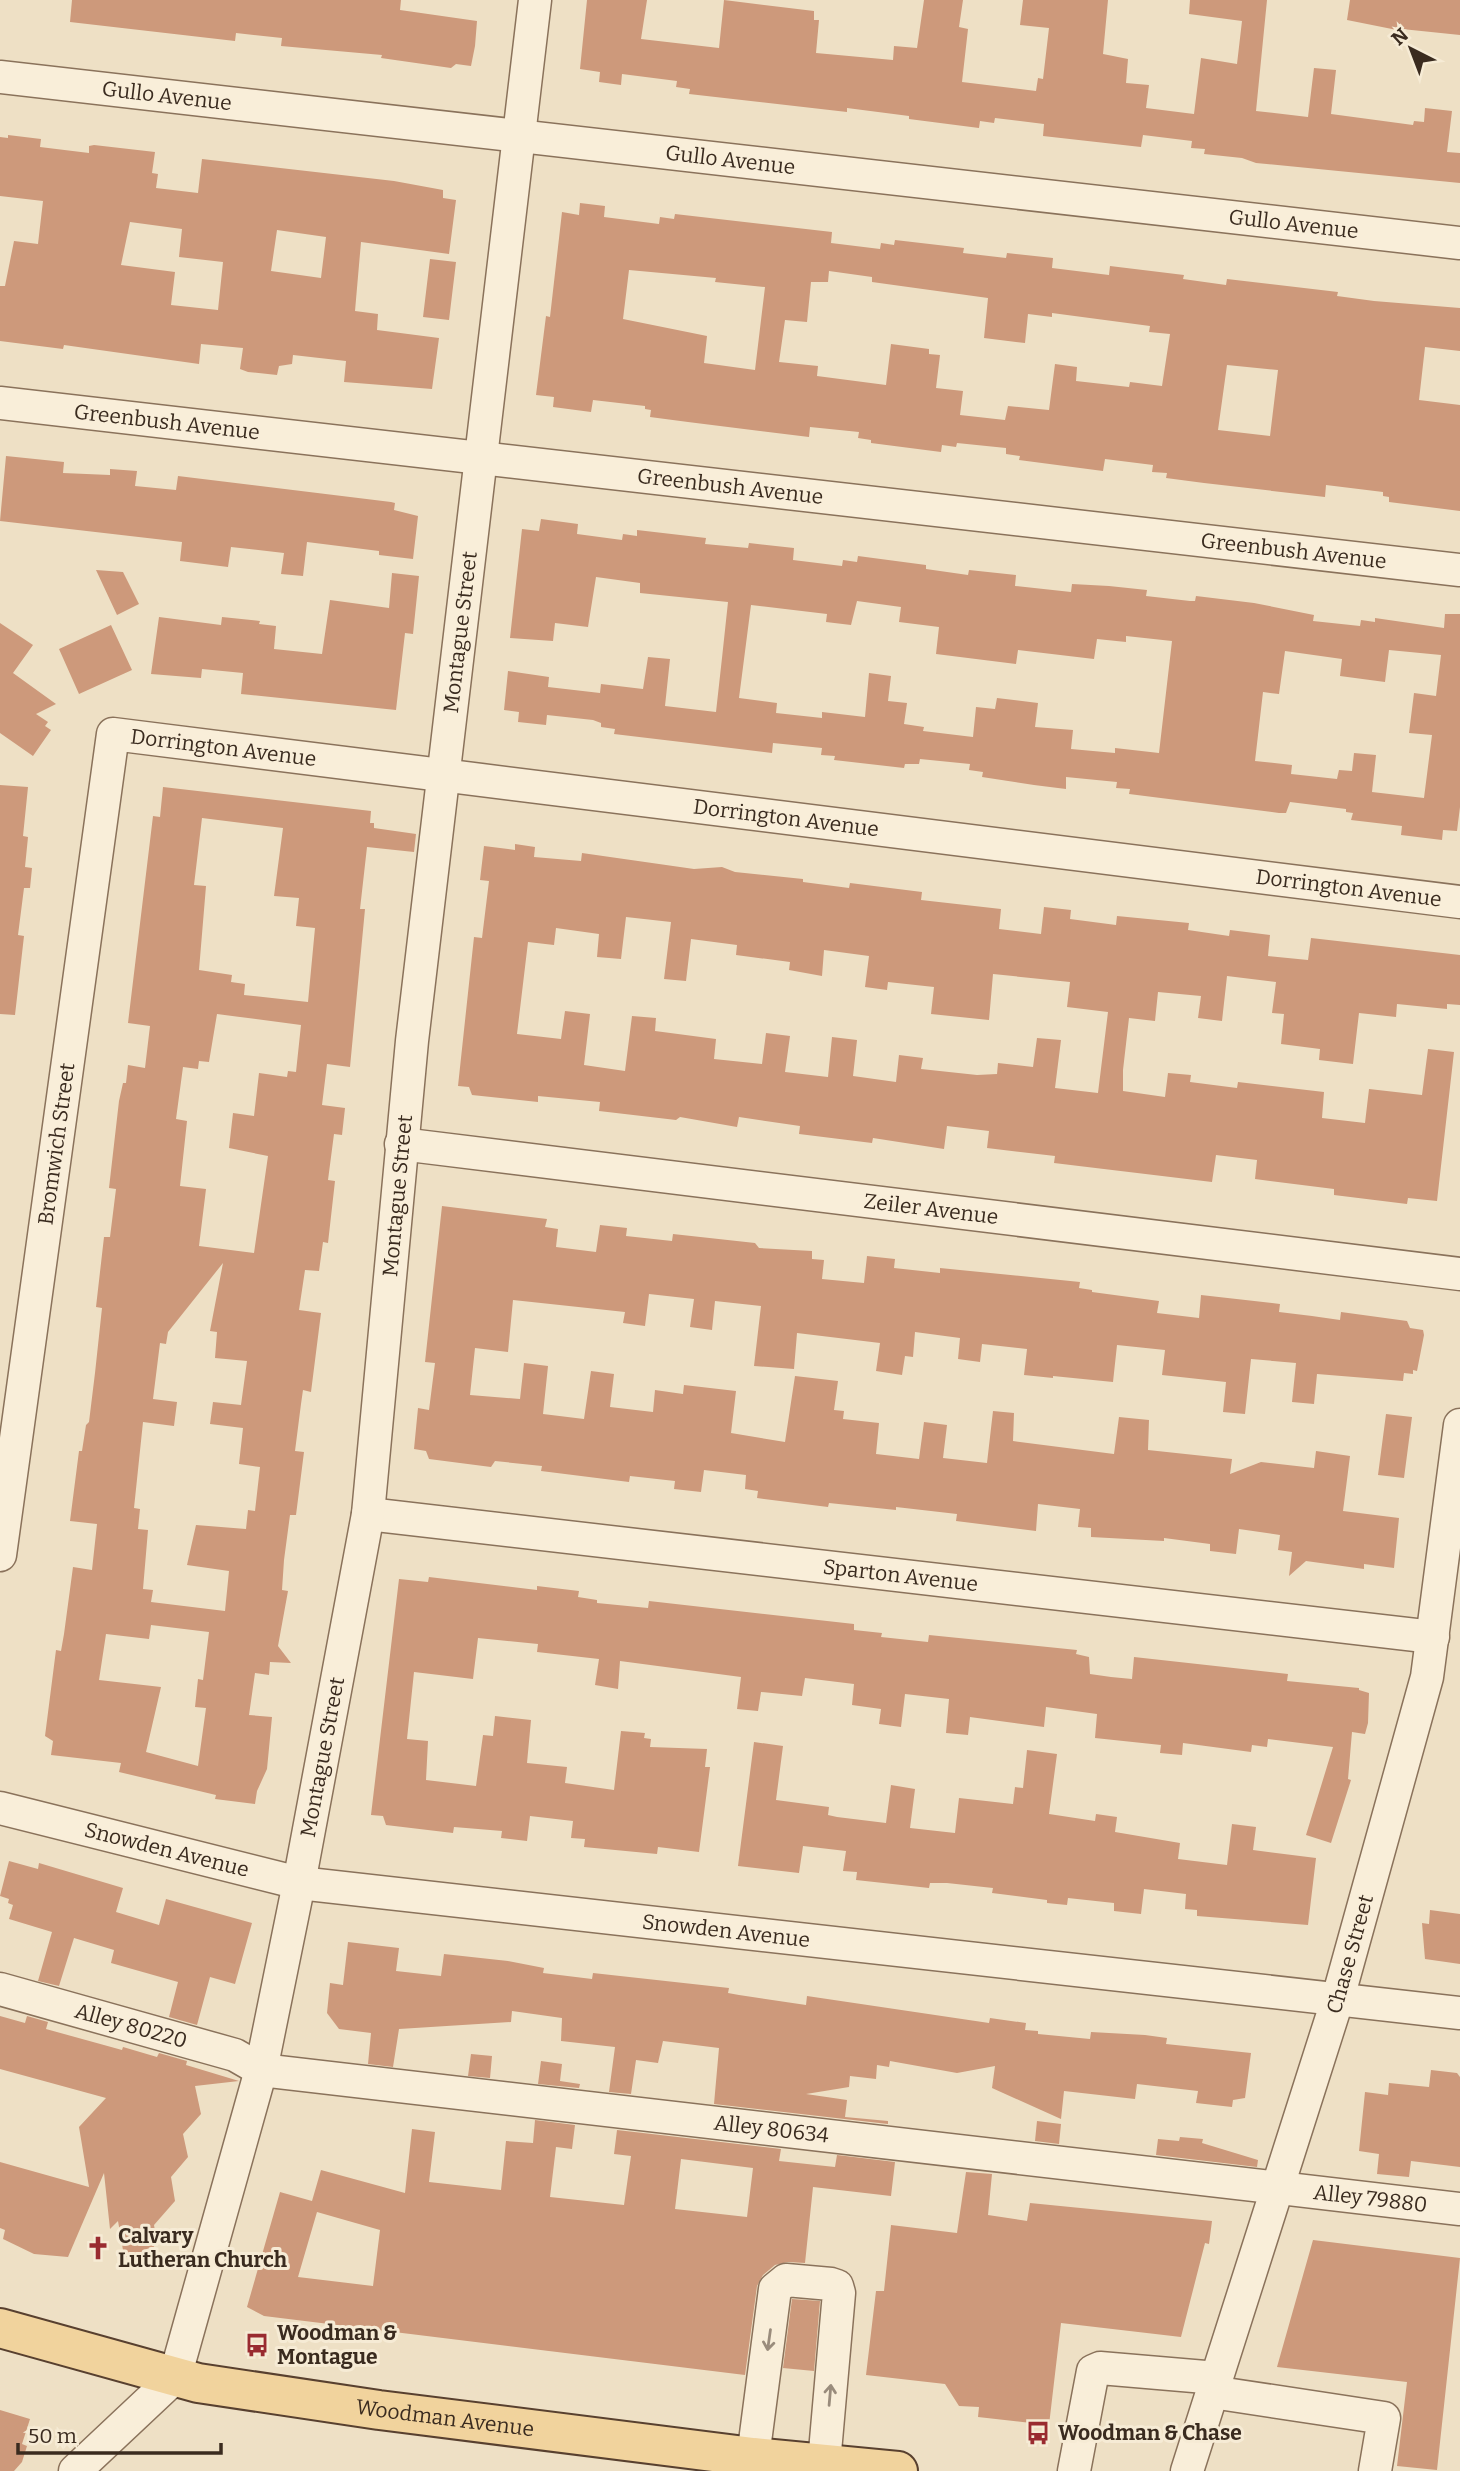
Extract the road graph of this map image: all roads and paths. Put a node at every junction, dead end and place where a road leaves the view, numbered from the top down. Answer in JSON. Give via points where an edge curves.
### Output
{"nodes":[{"id":1,"x":535,"y":0,"type":"edge"},
{"id":2,"x":0,"y":76,"type":"edge"},
{"id":3,"x":518,"y":135,"type":"junction"},
{"id":4,"x":1460,"y":243,"type":"edge"},
{"id":5,"x":0,"y":403,"type":"edge"},
{"id":6,"x":479,"y":455,"type":"junction"},
{"id":7,"x":1460,"y":570,"type":"edge"},
{"id":8,"x":113,"y":734,"type":"joint"},
{"id":9,"x":443,"y":776,"type":"junction"},
{"id":10,"x":1460,"y":902,"type":"edge"},
{"id":11,"x":401,"y":1144,"type":"junction"},
{"id":12,"x":1460,"y":1274,"type":"edge"},
{"id":13,"x":1460,"y":1425,"type":"edge"},
{"id":14,"x":368,"y":1514,"type":"junction"},
{"id":15,"x":0,"y":1555,"type":"edge"},
{"id":16,"x":1433,"y":1637,"type":"junction"},
{"id":17,"x":0,"y":1808,"type":"edge"},
{"id":18,"x":299,"y":1883,"type":"junction"},
{"id":19,"x":0,"y":1989,"type":"edge"},
{"id":20,"x":1338,"y":1998,"type":"junction"},
{"id":21,"x":1460,"y":2013,"type":"edge"},
{"id":22,"x":261,"y":2070,"type":"junction"},
{"id":23,"x":1280,"y":2186,"type":"junction"},
{"id":24,"x":1460,"y":2209,"type":"edge"},
{"id":25,"x":0,"y":2328,"type":"edge"},
{"id":26,"x":175,"y":2376,"type":"junction"},
{"id":27,"x":1214,"y":2385,"type":"junction"},
{"id":28,"x":757,"y":2462,"type":"edge"},
{"id":29,"x":824,"y":2463,"type":"junction"},
{"id":30,"x":75,"y":2471,"type":"edge"},
{"id":31,"x":898,"y":2471,"type":"edge"},
{"id":32,"x":1074,"y":2471,"type":"edge"},
{"id":33,"x":1188,"y":2471,"type":"edge"},
{"id":34,"x":1375,"y":2471,"type":"edge"}],
"edges":[{"from":1,"to":3,"type":"street","name":"Montague Street"},
{"from":2,"to":3,"type":"street","name":"Gullo Avenue"},
{"from":3,"to":4,"type":"street","name":"Gullo Avenue"},
{"from":3,"to":6,"type":"street","name":"Montague Street"},
{"from":5,"to":6,"type":"street","name":"Greenbush Avenue"},
{"from":6,"to":7,"type":"street","name":"Greenbush Avenue"},
{"from":6,"to":9,"type":"street","name":"Montague Street"},
{"from":8,"to":9,"type":"street","name":"Dorrington Avenue"},
{"from":8,"to":15,"type":"street","name":"Bromwich Street"},
{"from":9,"to":10,"type":"street","name":"Dorrington Avenue"},
{"from":9,"to":11,"type":"street","name":"Montague Street"},
{"from":11,"to":12,"type":"street","name":"Zeiler Avenue"},
{"from":11,"to":14,"type":"street","name":"Montague Street"},
{"from":13,"to":16,"type":"street","name":"Chase Street"},
{"from":14,"to":16,"type":"street","name":"Sparton Avenue"},
{"from":14,"to":18,"type":"street","name":"Montague Street"},
{"from":16,"to":20,"type":"street","name":"Chase Street","via":[[1427,1677]]},
{"from":17,"to":18,"type":"street","name":"Snowden Avenue"},
{"from":18,"to":20,"type":"street","name":"Snowden Avenue"},
{"from":18,"to":22,"type":"street","name":"Montague Street"},
{"from":19,"to":22,"type":"street","name":"Alley 80220","via":[[235,2055]]},
{"from":20,"to":21,"type":"street","name":"Snowden Avenue"},
{"from":20,"to":23,"type":"street","name":"Chase Street"},
{"from":22,"to":23,"type":"street","name":"Alley 80634"},
{"from":22,"to":26,"type":"street","name":"Montague Street"},
{"from":23,"to":24,"type":"street","name":"Alley 79880"},
{"from":23,"to":27,"type":"street","name":"Chase Street"},
{"from":25,"to":26,"type":"main road","name":"Woodman Avenue"},
{"from":26,"to":28,"type":"main road","name":"Woodman Avenue","via":[[379,2410]]},
{"from":26,"to":30,"type":"street"},
{"from":27,"to":32,"type":"street","via":[[1100,2368],[1093,2371]]},
{"from":27,"to":33,"type":"street","name":"Chase Street"},
{"from":27,"to":34,"type":"street","via":[[1384,2418]]},
{"from":28,"to":29,"type":"main road","name":"Woodman Avenue"},
{"from":29,"to":28,"type":"street","one_way":true,"via":[[839,2293],[831,2284],[786,2280],[775,2289]]},
{"from":29,"to":31,"type":"main road","name":"Woodman Avenue"}]}
